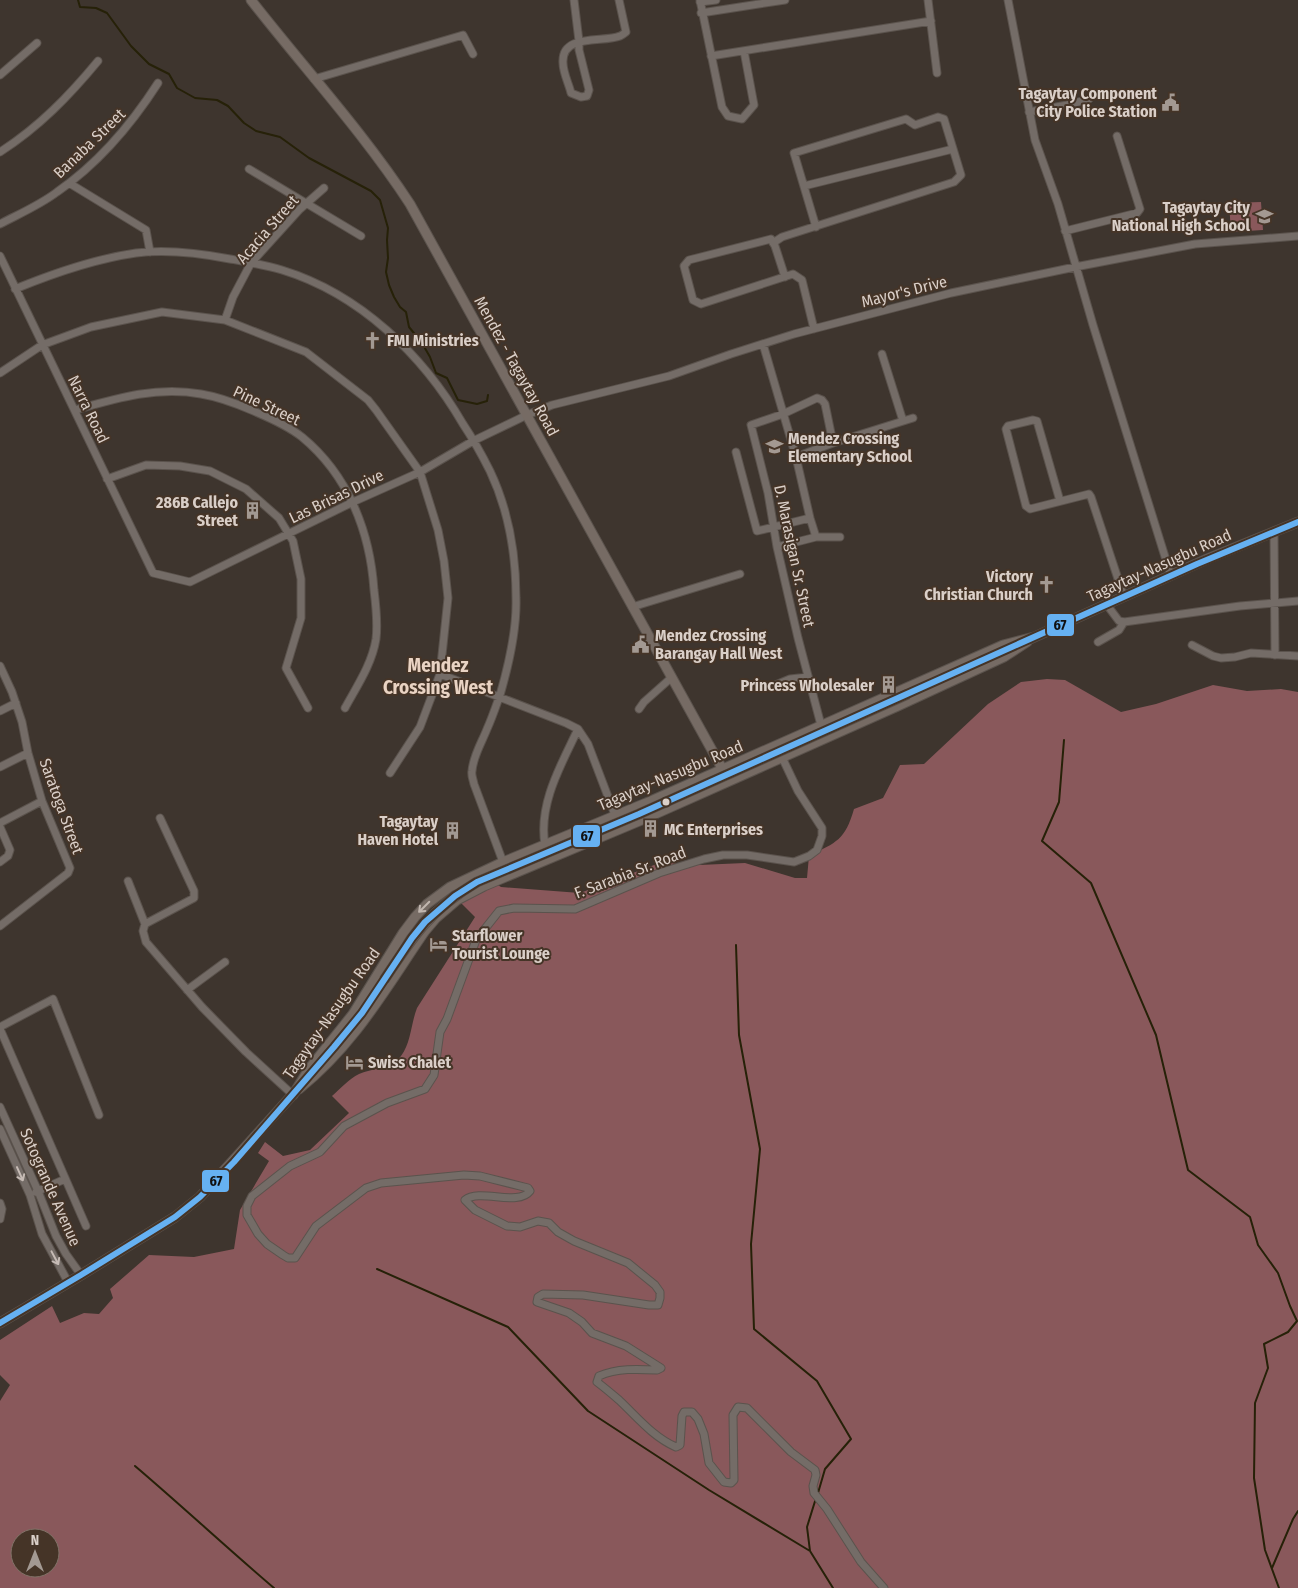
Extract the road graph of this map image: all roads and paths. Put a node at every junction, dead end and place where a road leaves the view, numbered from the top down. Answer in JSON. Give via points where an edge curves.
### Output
{"nodes":[{"id":1,"x":250,"y":0,"type":"edge"},
{"id":2,"x":574,"y":0,"type":"edge"},
{"id":3,"x":619,"y":0,"type":"edge"},
{"id":4,"x":716,"y":0,"type":"edge"},
{"id":5,"x":785,"y":0,"type":"edge"},
{"id":6,"x":928,"y":0,"type":"edge"},
{"id":7,"x":1008,"y":0,"type":"edge"},
{"id":8,"x":700,"y":1,"type":"edge"},
{"id":9,"x":757,"y":2,"type":"edge"},
{"id":10,"x":702,"y":13,"type":"junction"},
{"id":11,"x":931,"y":21,"type":"junction"},
{"id":12,"x":579,"y":41,"type":"junction"},
{"id":13,"x":37,"y":43,"type":"dead end"},
{"id":14,"x":744,"y":51,"type":"junction"},
{"id":15,"x":473,"y":54,"type":"dead end"},
{"id":16,"x":711,"y":56,"type":"junction"},
{"id":17,"x":98,"y":61,"type":"dead end"},
{"id":18,"x":937,"y":73,"type":"dead end"},
{"id":19,"x":0,"y":76,"type":"edge"},
{"id":20,"x":314,"y":79,"type":"junction"},
{"id":21,"x":158,"y":83,"type":"dead end"},
{"id":22,"x":1090,"y":99,"type":"dead end"},
{"id":23,"x":1030,"y":112,"type":"junction"},
{"id":24,"x":1117,"y":136,"type":"dead end"},
{"id":25,"x":953,"y":149,"type":"junction"},
{"id":26,"x":0,"y":152,"type":"edge"},
{"id":27,"x":248,"y":169,"type":"dead end"},
{"id":28,"x":69,"y":183,"type":"junction"},
{"id":29,"x":804,"y":186,"type":"junction"},
{"id":30,"x":324,"y":188,"type":"dead end"},
{"id":31,"x":306,"y":204,"type":"junction"},
{"id":32,"x":0,"y":224,"type":"edge"},
{"id":33,"x":816,"y":227,"type":"junction"},
{"id":34,"x":1065,"y":231,"type":"junction"},
{"id":35,"x":360,"y":236,"type":"dead end"},
{"id":36,"x":1298,"y":236,"type":"edge"},
{"id":37,"x":773,"y":243,"type":"junction"},
{"id":38,"x":150,"y":252,"type":"junction"},
{"id":39,"x":0,"y":256,"type":"edge"},
{"id":40,"x":251,"y":263,"type":"junction"},
{"id":41,"x":1075,"y":267,"type":"junction"},
{"id":42,"x":784,"y":277,"type":"junction"},
{"id":43,"x":16,"y":289,"type":"junction"},
{"id":44,"x":225,"y":320,"type":"junction"},
{"id":45,"x":814,"y":329,"type":"junction"},
{"id":46,"x":763,"y":344,"type":"junction"},
{"id":47,"x":42,"y":345,"type":"junction"},
{"id":48,"x":882,"y":354,"type":"dead end"},
{"id":49,"x":0,"y":373,"type":"edge"},
{"id":50,"x":75,"y":410,"type":"junction"},
{"id":51,"x":784,"y":414,"type":"junction"},
{"id":52,"x":527,"y":415,"type":"junction"},
{"id":53,"x":913,"y":418,"type":"dead end"},
{"id":54,"x":903,"y":421,"type":"junction"},
{"id":55,"x":474,"y":441,"type":"junction"},
{"id":56,"x":833,"y":443,"type":"junction"},
{"id":57,"x":736,"y":452,"type":"dead end"},
{"id":58,"x":796,"y":457,"type":"junction"},
{"id":59,"x":420,"y":472,"type":"junction"},
{"id":60,"x":107,"y":479,"type":"junction"},
{"id":61,"x":1060,"y":501,"type":"junction"},
{"id":62,"x":354,"y":502,"type":"junction"},
{"id":63,"x":810,"y":518,"type":"junction"},
{"id":64,"x":1296,"y":523,"type":"edge"},
{"id":65,"x":774,"y":526,"type":"junction"},
{"id":66,"x":1274,"y":532,"type":"junction"},
{"id":67,"x":290,"y":535,"type":"junction"},
{"id":68,"x":816,"y":537,"type":"junction"},
{"id":69,"x":840,"y":537,"type":"dead end"},
{"id":70,"x":777,"y":547,"type":"junction"},
{"id":71,"x":153,"y":573,"type":"joint"},
{"id":72,"x":740,"y":574,"type":"dead end"},
{"id":73,"x":1171,"y":576,"type":"junction"},
{"id":74,"x":1124,"y":597,"type":"junction"},
{"id":75,"x":1274,"y":602,"type":"junction"},
{"id":76,"x":1298,"y":602,"type":"edge"},
{"id":77,"x":1107,"y":605,"type":"junction"},
{"id":78,"x":632,"y":607,"type":"junction"},
{"id":79,"x":1124,"y":622,"type":"junction"},
{"id":80,"x":1034,"y":637,"type":"junction"},
{"id":81,"x":1098,"y":642,"type":"dead end"},
{"id":82,"x":1192,"y":645,"type":"dead end"},
{"id":83,"x":1275,"y":655,"type":"junction"},
{"id":84,"x":1298,"y":656,"type":"edge"},
{"id":85,"x":0,"y":666,"type":"edge"},
{"id":86,"x":440,"y":674,"type":"junction"},
{"id":87,"x":808,"y":677,"type":"junction"},
{"id":88,"x":671,"y":678,"type":"junction"},
{"id":89,"x":771,"y":687,"type":"dead end"},
{"id":90,"x":499,"y":697,"type":"junction"},
{"id":91,"x":16,"y":703,"type":"junction"},
{"id":92,"x":308,"y":708,"type":"dead end"},
{"id":93,"x":345,"y":708,"type":"dead end"},
{"id":94,"x":639,"y":709,"type":"dead end"},
{"id":95,"x":0,"y":711,"type":"edge"},
{"id":96,"x":821,"y":725,"type":"junction"},
{"id":97,"x":578,"y":729,"type":"junction"},
{"id":98,"x":776,"y":746,"type":"junction"},
{"id":99,"x":28,"y":753,"type":"junction"},
{"id":100,"x":781,"y":757,"type":"junction"},
{"id":101,"x":0,"y":766,"type":"edge"},
{"id":102,"x":722,"y":769,"type":"junction"},
{"id":103,"x":390,"y":773,"type":"dead end"},
{"id":104,"x":729,"y":781,"type":"junction"},
{"id":105,"x":42,"y":800,"type":"junction"},
{"id":106,"x":615,"y":815,"type":"junction"},
{"id":107,"x":160,"y":818,"type":"dead end"},
{"id":108,"x":0,"y":825,"type":"edge"},
{"id":109,"x":545,"y":845,"type":"junction"},
{"id":110,"x":0,"y":862,"type":"edge"},
{"id":111,"x":503,"y":862,"type":"junction"},
{"id":112,"x":128,"y":881,"type":"dead end"},
{"id":113,"x":145,"y":924,"type":"junction"},
{"id":114,"x":0,"y":926,"type":"edge"},
{"id":115,"x":225,"y":962,"type":"dead end"},
{"id":116,"x":187,"y":990,"type":"junction"},
{"id":117,"x":0,"y":1028,"type":"edge"},
{"id":118,"x":2,"y":1041,"type":"edge"},
{"id":119,"x":293,"y":1095,"type":"junction"},
{"id":120,"x":1,"y":1112,"type":"edge"},
{"id":121,"x":99,"y":1115,"type":"dead end"},
{"id":122,"x":0,"y":1129,"type":"edge"},
{"id":123,"x":65,"y":1179,"type":"junction"},
{"id":124,"x":38,"y":1191,"type":"junction"},
{"id":125,"x":30,"y":1195,"type":"junction"},
{"id":126,"x":0,"y":1203,"type":"edge"},
{"id":127,"x":0,"y":1218,"type":"edge"},
{"id":128,"x":49,"y":1221,"type":"junction"},
{"id":129,"x":39,"y":1225,"type":"junction"},
{"id":130,"x":86,"y":1226,"type":"dead end"},
{"id":131,"x":56,"y":1236,"type":"junction"},
{"id":132,"x":46,"y":1241,"type":"junction"},
{"id":133,"x":82,"y":1276,"type":"junction"},
{"id":134,"x":68,"y":1282,"type":"junction"},
{"id":135,"x":0,"y":1323,"type":"edge"},
{"id":136,"x":884,"y":1588,"type":"edge"}],
"edges":[{"from":1,"to":20,"type":"main road","name":"Mendez - Tagaytay Road"},
{"from":2,"to":12,"type":"street"},
{"from":3,"to":12,"type":"street","via":[[626,32],[620,36]]},
{"from":4,"to":8,"type":"street"},
{"from":5,"to":9,"type":"street"},
{"from":6,"to":11,"type":"street"},
{"from":7,"to":23,"type":"street"},
{"from":8,"to":10,"type":"street"},
{"from":9,"to":10,"type":"street"},
{"from":10,"to":16,"type":"street"},
{"from":11,"to":14,"type":"street"},
{"from":11,"to":18,"type":"street"},
{"from":12,"to":12,"type":"street","via":[[589,90],[587,96],[581,97],[571,93],[562,64],[564,55]]},
{"from":13,"to":19,"type":"street"},
{"from":14,"to":16,"type":"street"},
{"from":14,"to":16,"type":"street","via":[[754,105],[742,119],[728,116],[722,107]]},
{"from":15,"to":20,"type":"street","via":[[463,35]]},
{"from":17,"to":26,"type":"street","via":[[53,112]]},
{"from":20,"to":52,"type":"main road","name":"Mendez - Tagaytay Road","via":[[405,197]]},
{"from":21,"to":28,"type":"street","name":"Banaba Street","via":[[117,139]]},
{"from":22,"to":23,"type":"street"},
{"from":23,"to":34,"type":"street","via":[[1035,140]]},
{"from":24,"to":34,"type":"street","via":[[1140,209],[1137,213]]},
{"from":25,"to":29,"type":"street"},
{"from":25,"to":29,"type":"street","via":[[944,120],[938,117],[915,126],[906,119],[794,152]]},
{"from":25,"to":33,"type":"street","via":[[961,175],[954,182]]},
{"from":27,"to":31,"type":"street"},
{"from":28,"to":32,"type":"street","name":"Banaba Street"},
{"from":28,"to":38,"type":"street","via":[[146,230]]},
{"from":29,"to":33,"type":"street"},
{"from":30,"to":31,"type":"street","name":"Acacia Street"},
{"from":31,"to":35,"type":"street"},
{"from":31,"to":40,"type":"street","name":"Acacia Street"},
{"from":33,"to":37,"type":"street"},
{"from":34,"to":41,"type":"street"},
{"from":36,"to":41,"type":"street","name":"Mayor's Drive","via":[[1195,244]]},
{"from":37,"to":42,"type":"street"},
{"from":37,"to":42,"type":"street","via":[[771,239],[689,260],[684,266],[693,300],[702,304]]},
{"from":38,"to":40,"type":"street","via":[[182,252]]},
{"from":38,"to":43,"type":"street","via":[[77,266]]},
{"from":39,"to":43,"type":"street","name":"Narra Road"},
{"from":40,"to":44,"type":"street","name":"Acacia Street"},
{"from":40,"to":55,"type":"street","via":[[283,270],[313,282],[364,312],[387,330],[434,380]]},
{"from":41,"to":45,"type":"street","name":"Mayor's Drive","via":[[951,293]]},
{"from":41,"to":73,"type":"street"},
{"from":42,"to":45,"type":"street","via":[[793,274],[802,280]]},
{"from":43,"to":47,"type":"street","name":"Narra Road"},
{"from":44,"to":47,"type":"street","via":[[162,312],[91,327]]},
{"from":44,"to":59,"type":"street","via":[[306,352],[345,382],[368,400]]},
{"from":45,"to":46,"type":"street","name":"Mayor's Drive"},
{"from":46,"to":51,"type":"street"},
{"from":46,"to":52,"type":"street","name":"Mayor's Drive","via":[[669,376],[552,405]]},
{"from":47,"to":49,"type":"street"},
{"from":47,"to":50,"type":"street","name":"Narra Road"},
{"from":48,"to":54,"type":"street"},
{"from":50,"to":60,"type":"street","name":"Narra Road"},
{"from":50,"to":62,"type":"street","name":"Pine Street","via":[[151,391],[201,394],[231,402],[264,415],[300,436],[323,458]]},
{"from":51,"to":56,"type":"street","via":[[818,398],[822,400]]},
{"from":51,"to":58,"type":"street"},
{"from":51,"to":65,"type":"street","name":"D. Marasigan Sr. Street","via":[[751,425]]},
{"from":52,"to":55,"type":"street","name":"Las Brisas Drive"},
{"from":52,"to":78,"type":"main road","name":"Mendez - Tagaytay Road"},
{"from":53,"to":54,"type":"street"},
{"from":54,"to":56,"type":"street"},
{"from":55,"to":59,"type":"street","name":"Las Brisas Drive"},
{"from":55,"to":90,"type":"street","via":[[501,500],[510,532],[514,569],[516,614]]},
{"from":56,"to":58,"type":"street"},
{"from":57,"to":65,"type":"street","via":[[757,531]]},
{"from":58,"to":63,"type":"street"},
{"from":59,"to":62,"type":"street","name":"Las Brisas Drive"},
{"from":59,"to":86,"type":"street","via":[[438,530],[448,598]]},
{"from":60,"to":67,"type":"street","via":[[146,465],[210,471],[246,489],[279,518]]},
{"from":60,"to":71,"type":"street","name":"Narra Road"},
{"from":61,"to":61,"type":"street","via":[[1030,509],[1026,506],[1006,429],[1008,426],[1037,421]]},
{"from":61,"to":74,"type":"street","via":[[1085,494],[1091,497]]},
{"from":62,"to":67,"type":"street","name":"Las Brisas Drive"},
{"from":62,"to":93,"type":"street","name":"Pine Street","via":[[373,573],[376,638],[370,660]]},
{"from":63,"to":65,"type":"street"},
{"from":63,"to":68,"type":"street"},
{"from":64,"to":66,"type":"main road","name":"Tagaytay-Nasugbu Road"},
{"from":65,"to":70,"type":"street","name":"D. Marasigan Sr. Street"},
{"from":66,"to":73,"type":"main road","name":"Tagaytay-Nasugbu Road"},
{"from":66,"to":75,"type":"street"},
{"from":67,"to":71,"type":"street","name":"Las Brisas Drive","via":[[190,582]]},
{"from":67,"to":92,"type":"street","via":[[301,579],[301,618],[286,668]]},
{"from":68,"to":69,"type":"street"},
{"from":68,"to":70,"type":"street"},
{"from":70,"to":87,"type":"street","name":"D. Marasigan Sr. Street"},
{"from":72,"to":78,"type":"street"},
{"from":73,"to":74,"type":"main road","name":"Tagaytay-Nasugbu Road"},
{"from":74,"to":77,"type":"main road","name":"Tagaytay-Nasugbu Road"},
{"from":75,"to":76,"type":"street"},
{"from":75,"to":79,"type":"street"},
{"from":75,"to":83,"type":"street"},
{"from":77,"to":79,"type":"street","via":[[1119,621]]},
{"from":77,"to":80,"type":"main road","name":"Tagaytay-Nasugbu Road"},
{"from":78,"to":88,"type":"main road","name":"Mendez - Tagaytay Road"},
{"from":79,"to":81,"type":"street","via":[[1119,630]]},
{"from":80,"to":96,"type":"main road","name":"Tagaytay-Nasugbu Road","via":[[1003,645]]},
{"from":80,"to":100,"type":"main road","name":"Tagaytay-Nasugbu Road","via":[[1004,657]]},
{"from":80,"to":119,"type":"main road","name":"Tagaytay-Nasugbu Road","bridge":true,"via":[[622,821],[477,882],[425,922],[362,1013]]},
{"from":82,"to":83,"type":"street","via":[[1221,658],[1250,653]]},
{"from":83,"to":84,"type":"street"},
{"from":85,"to":91,"type":"street","name":"Saratoga Street"},
{"from":86,"to":90,"type":"street"},
{"from":86,"to":103,"type":"street","via":[[420,727]]},
{"from":87,"to":89,"type":"street","via":[[790,679]]},
{"from":87,"to":96,"type":"street","name":"D. Marasigan Sr. Street"},
{"from":88,"to":94,"type":"street"},
{"from":88,"to":102,"type":"main road","name":"Mendez - Tagaytay Road"},
{"from":90,"to":97,"type":"street"},
{"from":90,"to":111,"type":"street","via":[[471,772]]},
{"from":91,"to":95,"type":"street"},
{"from":91,"to":99,"type":"street","name":"Saratoga Street"},
{"from":96,"to":98,"type":"main road","name":"Tagaytay-Nasugbu Road"},
{"from":97,"to":106,"type":"street","via":[[588,744]]},
{"from":97,"to":109,"type":"street","via":[[545,808]]},
{"from":98,"to":100,"type":"street","name":"F. Sarabia Sr. Road"},
{"from":98,"to":102,"type":"main road","name":"Tagaytay-Nasugbu Road"},
{"from":99,"to":101,"type":"street"},
{"from":99,"to":105,"type":"street","name":"Saratoga Street"},
{"from":100,"to":104,"type":"main road","name":"Tagaytay-Nasugbu Road"},
{"from":100,"to":136,"type":"street","name":"F. Sarabia Sr. Road","via":[[822,828],[817,850],[794,862],[747,855],[704,859],[659,873],[575,909],[514,908],[500,911],[476,940],[440,1032],[434,1075],[425,1089],[387,1103],[344,1126],[320,1152],[290,1166],[252,1196],[247,1206],[248,1215],[258,1234],[268,1244],[288,1258],[295,1258],[316,1226],[366,1188],[381,1183],[464,1175],[528,1188],[530,1191],[525,1196],[476,1196],[465,1199],[465,1202],[507,1226],[520,1227],[538,1221],[549,1223],[574,1241],[628,1263],[660,1292],[658,1304],[649,1305],[583,1295],[543,1294],[538,1297],[537,1302],[570,1313],[592,1333],[626,1346],[660,1368],[607,1372],[599,1376],[598,1382],[651,1432],[676,1447],[680,1445],[682,1416],[684,1412],[692,1412],[704,1434],[709,1463],[727,1484],[734,1480],[733,1415],[738,1407],[747,1408],[791,1452],[815,1470],[814,1493],[861,1562]]},
{"from":102,"to":104,"type":"main road","name":"Mendez - Tagaytay Road"},
{"from":102,"to":106,"type":"main road","name":"Tagaytay-Nasugbu Road"},
{"from":104,"to":119,"type":"main road","name":"Tagaytay-Nasugbu Road","via":[[458,900],[425,931],[365,1021],[341,1050]]},
{"from":105,"to":108,"type":"street"},
{"from":105,"to":114,"type":"street","name":"Saratoga Street","via":[[70,868],[68,873]]},
{"from":106,"to":109,"type":"main road","name":"Tagaytay-Nasugbu Road"},
{"from":107,"to":113,"type":"street","via":[[194,891],[194,898]]},
{"from":108,"to":110,"type":"street","via":[[10,850]]},
{"from":109,"to":111,"type":"main road","name":"Tagaytay-Nasugbu Road"},
{"from":111,"to":119,"type":"main road","name":"Tagaytay-Nasugbu Road","one_way":true,"via":[[450,887],[415,917],[353,1014],[309,1068]]},
{"from":112,"to":113,"type":"street"},
{"from":113,"to":116,"type":"street","via":[[146,942]]},
{"from":115,"to":116,"type":"street"},
{"from":116,"to":119,"type":"street","via":[[263,1069],[268,1070]]},
{"from":117,"to":118,"type":"street"},
{"from":117,"to":121,"type":"street","via":[[54,998]]},
{"from":118,"to":123,"type":"street"},
{"from":119,"to":133,"type":"main road","name":"Tagaytay-Nasugbu Road","via":[[200,1197],[175,1217]]},
{"from":120,"to":124,"type":"street","name":"Sotogrande Avenue"},
{"from":122,"to":125,"type":"street","name":"Sotogrande Avenue","one_way":true},
{"from":123,"to":124,"type":"street"},
{"from":123,"to":130,"type":"street"},
{"from":124,"to":125,"type":"street"},
{"from":124,"to":128,"type":"street","name":"Sotogrande Avenue"},
{"from":125,"to":129,"type":"street","name":"Sotogrande Avenue"},
{"from":126,"to":127,"type":"street"},
{"from":128,"to":129,"type":"street"},
{"from":128,"to":131,"type":"street","name":"Sotogrande Avenue"},
{"from":129,"to":132,"type":"street","name":"Sotogrande Avenue"},
{"from":131,"to":132,"type":"street"},
{"from":131,"to":133,"type":"street","name":"Sotogrande Avenue"},
{"from":132,"to":134,"type":"street","name":"Sotogrande Avenue","one_way":true},
{"from":133,"to":134,"type":"main road","name":"Tagaytay-Nasugbu Road"},
{"from":134,"to":135,"type":"main road","name":"Tagaytay-Nasugbu Road"}]}
